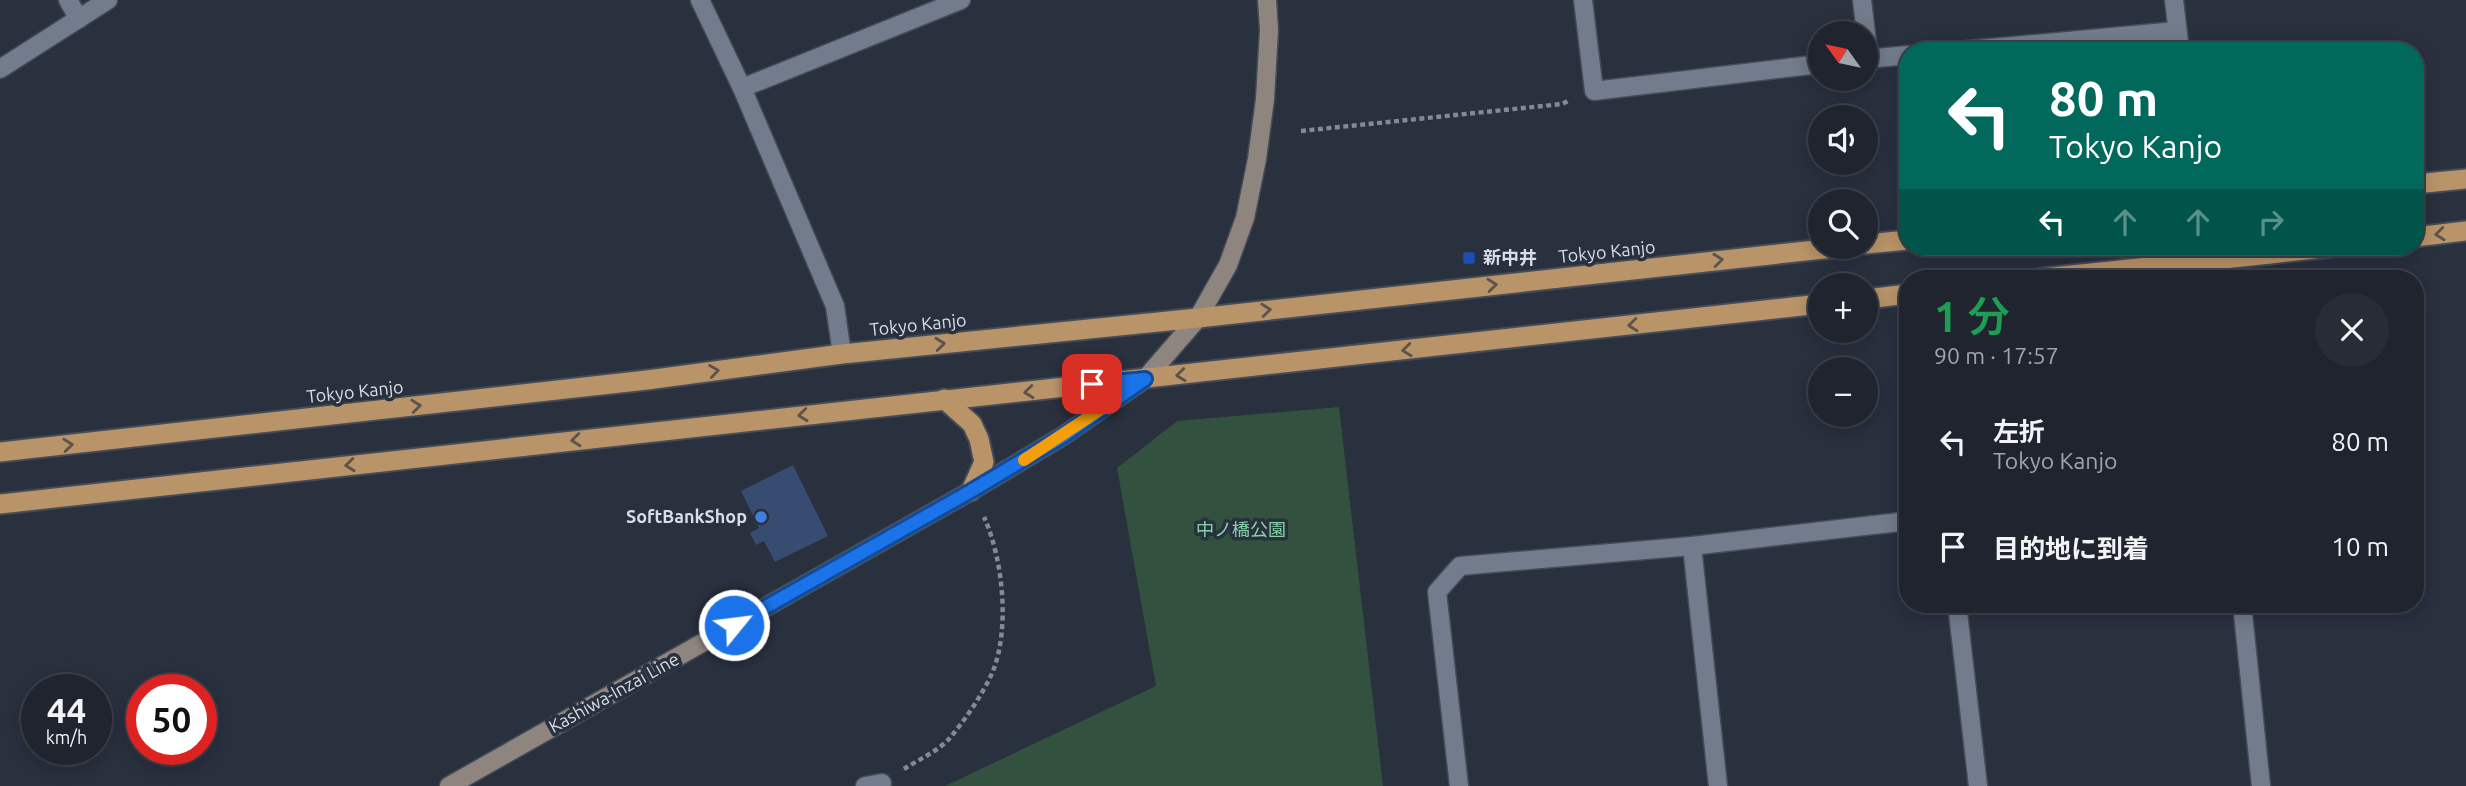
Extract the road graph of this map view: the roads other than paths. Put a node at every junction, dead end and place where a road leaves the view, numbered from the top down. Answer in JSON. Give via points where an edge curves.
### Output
{"nodes":[{"id":1,"x":68,"y":0,"type":"edge"},
{"id":2,"x":108,"y":0,"type":"edge"},
{"id":3,"x":700,"y":0,"type":"edge"},
{"id":4,"x":961,"y":0,"type":"edge"},
{"id":5,"x":1267,"y":0,"type":"edge"},
{"id":6,"x":1583,"y":0,"type":"edge"},
{"id":7,"x":1862,"y":0,"type":"edge"},
{"id":8,"x":2174,"y":0,"type":"edge"},
{"id":9,"x":79,"y":19,"type":"junction"},
{"id":10,"x":1864,"y":21,"type":"edge"},
{"id":11,"x":2178,"y":31,"type":"junction"},
{"id":12,"x":2056,"y":42,"type":"edge"},
{"id":13,"x":2179,"y":42,"type":"edge"},
{"id":14,"x":1899,"y":56,"type":"edge"},
{"id":15,"x":1878,"y":58,"type":"edge"},
{"id":16,"x":1808,"y":65,"type":"edge"},
{"id":17,"x":0,"y":69,"type":"edge"},
{"id":18,"x":742,"y":88,"type":"junction"},
{"id":19,"x":2466,"y":178,"type":"edge"},
{"id":20,"x":2424,"y":183,"type":"edge"},
{"id":21,"x":2466,"y":231,"type":"edge"},
{"id":22,"x":2424,"y":236,"type":"edge"},
{"id":23,"x":1899,"y":241,"type":"edge"},
{"id":24,"x":1878,"y":243,"type":"edge"},
{"id":25,"x":1808,"y":251,"type":"edge"},
{"id":26,"x":2250,"y":256,"type":"edge"},
{"id":27,"x":2111,"y":270,"type":"edge"},
{"id":28,"x":1899,"y":295,"type":"edge"},
{"id":29,"x":1878,"y":298,"type":"edge"},
{"id":30,"x":1808,"y":305,"type":"edge"},
{"id":31,"x":1198,"y":318,"type":"junction"},
{"id":32,"x":842,"y":354,"type":"junction"},
{"id":33,"x":1145,"y":379,"type":"junction"},
{"id":34,"x":944,"y":400,"type":"junction"},
{"id":35,"x":0,"y":452,"type":"edge"},
{"id":36,"x":971,"y":491,"type":"junction"},
{"id":37,"x":0,"y":504,"type":"edge"},
{"id":38,"x":1899,"y":522,"type":"edge"},
{"id":39,"x":1692,"y":546,"type":"junction"},
{"id":40,"x":1958,"y":613,"type":"edge"},
{"id":41,"x":2243,"y":613,"type":"edge"},
{"id":42,"x":449,"y":786,"type":"edge"},
{"id":43,"x":1459,"y":786,"type":"edge"},
{"id":44,"x":1718,"y":786,"type":"edge"},
{"id":45,"x":1978,"y":786,"type":"edge"},
{"id":46,"x":2261,"y":786,"type":"edge"}],
"edges":[{"from":1,"to":9,"type":"street"},
{"from":2,"to":9,"type":"street"},
{"from":3,"to":18,"type":"street"},
{"from":4,"to":18,"type":"street"},
{"from":5,"to":31,"type":"main road","name":"Kashiwa-Inzai Line","via":[[1265,99],[1245,218],[1228,265]]},
{"from":6,"to":16,"type":"street","via":[[1594,91]]},
{"from":7,"to":10,"type":"street"},
{"from":8,"to":11,"type":"street"},
{"from":9,"to":17,"type":"street"},
{"from":11,"to":12,"type":"street"},
{"from":11,"to":13,"type":"street"},
{"from":14,"to":15,"type":"street"},
{"from":18,"to":32,"type":"street","via":[[835,306]]},
{"from":19,"to":20,"type":"highway"},
{"from":21,"to":22,"type":"highway","one_way":true},
{"from":23,"to":24,"type":"highway"},
{"from":31,"to":25,"type":"highway","name":"Tokyo Kanjo","one_way":true},
{"from":26,"to":27,"type":"highway","bridge":true},
{"from":28,"to":29,"type":"highway"},
{"from":30,"to":33,"type":"highway","one_way":true},
{"from":32,"to":31,"type":"highway","name":"Tokyo Kanjo","one_way":true},
{"from":31,"to":33,"type":"main road","name":"Kashiwa-Inzai Line"},
{"from":35,"to":32,"type":"highway","name":"Tokyo Kanjo","one_way":true},
{"from":33,"to":34,"type":"highway","one_way":true},
{"from":33,"to":36,"type":"main road","name":"Kashiwa-Inzai Line","via":[[1063,436]]},
{"from":34,"to":36,"type":"highway","via":[[972,424],[979,439],[984,462]]},
{"from":34,"to":37,"type":"highway","one_way":true},
{"from":36,"to":42,"type":"main road","name":"Kashiwa-Inzai Line"},
{"from":38,"to":39,"type":"street"},
{"from":39,"to":43,"type":"street","via":[[1460,566],[1437,592]]},
{"from":39,"to":44,"type":"street"},
{"from":40,"to":45,"type":"street"},
{"from":41,"to":46,"type":"street"}]}
